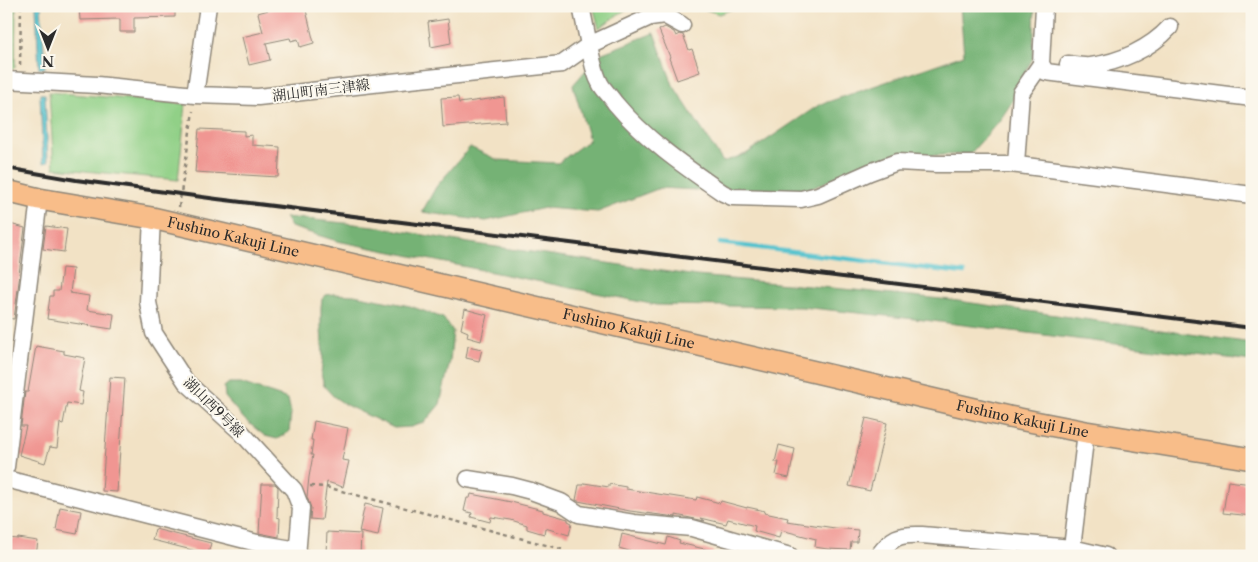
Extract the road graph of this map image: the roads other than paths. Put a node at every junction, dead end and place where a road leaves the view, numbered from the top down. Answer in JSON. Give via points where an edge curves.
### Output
{"nodes":[{"id":1,"x":208,"y":6,"type":"edge"},
{"id":2,"x":581,"y":6,"type":"edge"},
{"id":3,"x":1044,"y":6,"type":"edge"},
{"id":4,"x":682,"y":25,"type":"dead end"},
{"id":5,"x":1170,"y":27,"type":"dead end"},
{"id":6,"x":589,"y":45,"type":"junction"},
{"id":7,"x":1041,"y":64,"type":"junction"},
{"id":8,"x":13,"y":81,"type":"edge"},
{"id":9,"x":195,"y":95,"type":"junction"},
{"id":10,"x":1252,"y":98,"type":"edge"},
{"id":11,"x":1016,"y":164,"type":"junction"},
{"id":12,"x":6,"y":191,"type":"edge"},
{"id":13,"x":1252,"y":195,"type":"edge"},
{"id":14,"x":39,"y":199,"type":"junction"},
{"id":15,"x":152,"y":218,"type":"junction"},
{"id":16,"x":1086,"y":432,"type":"junction"},
{"id":17,"x":1252,"y":459,"type":"edge"},
{"id":18,"x":6,"y":468,"type":"edge"},
{"id":19,"x":6,"y":479,"type":"edge"},
{"id":20,"x":468,"y":479,"type":"dead end"},
{"id":21,"x":1072,"y":548,"type":"junction"},
{"id":22,"x":297,"y":553,"type":"edge"},
{"id":23,"x":1100,"y":555,"type":"edge"},
{"id":24,"x":790,"y":556,"type":"edge"},
{"id":25,"x":878,"y":556,"type":"edge"}],
"edges":[{"from":1,"to":9,"type":"street"},
{"from":2,"to":6,"type":"street"},
{"from":3,"to":7,"type":"street"},
{"from":4,"to":6,"type":"street","name":"湖山町南三津線","via":[[664,15],[650,17]]},
{"from":5,"to":7,"type":"street","via":[[1138,52],[1116,60],[1090,66]]},
{"from":6,"to":9,"type":"street","name":"湖山町南三津線","via":[[562,64],[258,97]]},
{"from":6,"to":11,"type":"street","via":[[601,85],[626,116],[675,159],[732,197],[801,199],[897,162]]},
{"from":7,"to":10,"type":"street","via":[[1046,72]]},
{"from":7,"to":11,"type":"street","via":[[1022,93]]},
{"from":8,"to":9,"type":"street","name":"湖山町南三津線","via":[[98,85]]},
{"from":11,"to":13,"type":"street"},
{"from":12,"to":14,"type":"main road","name":"Fushino Kakuji Line"},
{"from":14,"to":15,"type":"main road","name":"Fushino Kakuji Line"},
{"from":14,"to":18,"type":"street"},
{"from":15,"to":16,"type":"main road","name":"Fushino Kakuji Line","via":[[1010,418]]},
{"from":15,"to":22,"type":"street","name":"湖山西9号線","via":[[148,302],[154,333],[186,382],[242,433],[294,490],[300,508]]},
{"from":16,"to":17,"type":"main road","name":"Fushino Kakuji Line"},
{"from":16,"to":21,"type":"street"},
{"from":19,"to":22,"type":"street"},
{"from":20,"to":24,"type":"street","via":[[531,491],[561,502],[579,514],[692,528]]},
{"from":21,"to":23,"type":"street"},
{"from":21,"to":25,"type":"street","via":[[908,534],[895,538]]}]}
